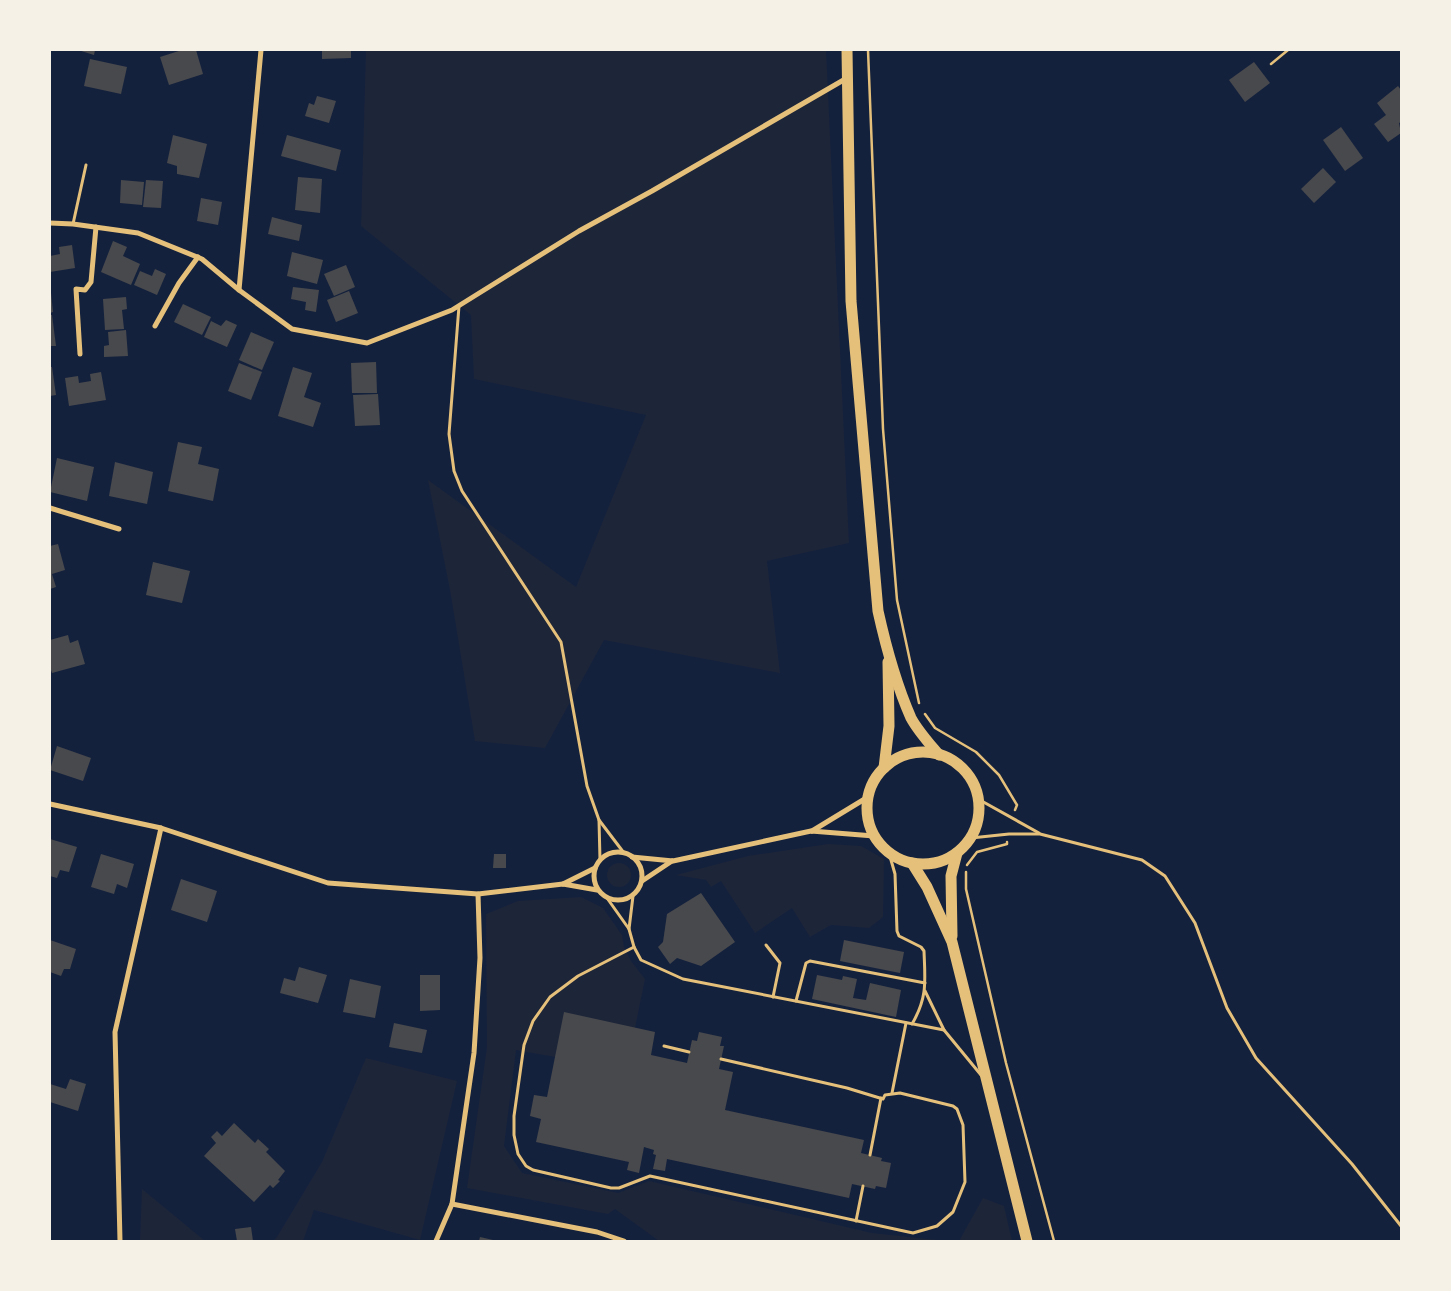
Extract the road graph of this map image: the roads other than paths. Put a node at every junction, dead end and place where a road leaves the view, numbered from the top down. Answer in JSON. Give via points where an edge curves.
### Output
{"nodes":[{"id":1,"x":261,"y":50,"type":"edge"},
{"id":2,"x":847,"y":50,"type":"edge"},
{"id":3,"x":848,"y":78,"type":"junction"},
{"id":4,"x":86,"y":164,"type":"dead end"},
{"id":5,"x":50,"y":223,"type":"edge"},
{"id":6,"x":73,"y":224,"type":"junction"},
{"id":7,"x":96,"y":227,"type":"junction"},
{"id":8,"x":198,"y":257,"type":"junction"},
{"id":9,"x":239,"y":290,"type":"junction"},
{"id":10,"x":459,"y":306,"type":"junction"},
{"id":11,"x":155,"y":326,"type":"dead end"},
{"id":12,"x":80,"y":354,"type":"dead end"},
{"id":13,"x":50,"y":508,"type":"edge"},
{"id":14,"x":119,"y":529,"type":"dead end"},
{"id":15,"x":888,"y":655,"type":"junction"},
{"id":16,"x":939,"y":755,"type":"junction"},
{"id":17,"x":884,"y":768,"type":"junction"},
{"id":18,"x":868,"y":797,"type":"junction"},
{"id":19,"x":978,"y":799,"type":"junction"},
{"id":20,"x":50,"y":804,"type":"edge"},
{"id":21,"x":599,"y":820,"type":"junction"},
{"id":22,"x":161,"y":828,"type":"junction"},
{"id":23,"x":811,"y":831,"type":"junction"},
{"id":24,"x":1040,"y":834,"type":"junction"},
{"id":25,"x":874,"y":836,"type":"junction"},
{"id":26,"x":971,"y":838,"type":"junction"},
{"id":27,"x":624,"y":853,"type":"junction"},
{"id":28,"x":889,"y":853,"type":"junction"},
{"id":29,"x":957,"y":853,"type":"junction"},
{"id":30,"x":632,"y":857,"type":"junction"},
{"id":31,"x":600,"y":860,"type":"junction"},
{"id":32,"x":673,"y":861,"type":"junction"},
{"id":33,"x":912,"y":863,"type":"junction"},
{"id":34,"x":595,"y":868,"type":"junction"},
{"id":35,"x":642,"y":881,"type":"junction"},
{"id":36,"x":563,"y":884,"type":"junction"},
{"id":37,"x":598,"y":890,"type":"junction"},
{"id":38,"x":478,"y":894,"type":"junction"},
{"id":39,"x":633,"y":896,"type":"junction"},
{"id":40,"x":608,"y":898,"type":"junction"},
{"id":41,"x":629,"y":929,"type":"junction"},
{"id":42,"x":952,"y":942,"type":"junction"},
{"id":43,"x":766,"y":945,"type":"dead end"},
{"id":44,"x":634,"y":947,"type":"junction"},
{"id":45,"x":925,"y":984,"type":"junction"},
{"id":46,"x":925,"y":991,"type":"junction"},
{"id":47,"x":773,"y":997,"type":"junction"},
{"id":48,"x":796,"y":1001,"type":"junction"},
{"id":49,"x":906,"y":1023,"type":"junction"},
{"id":50,"x":912,"y":1024,"type":"junction"},
{"id":51,"x":944,"y":1030,"type":"junction"},
{"id":52,"x":664,"y":1046,"type":"dead end"},
{"id":53,"x":689,"y":1052,"type":"dead end"},
{"id":54,"x":721,"y":1059,"type":"dead end"},
{"id":55,"x":988,"y":1083,"type":"junction"},
{"id":56,"x":892,"y":1093,"type":"junction"},
{"id":57,"x":882,"y":1098,"type":"junction"},
{"id":58,"x":870,"y":1155,"type":"dead end"},
{"id":59,"x":863,"y":1186,"type":"dead end"},
{"id":60,"x":452,"y":1204,"type":"junction"},
{"id":61,"x":856,"y":1221,"type":"junction"},
{"id":62,"x":1401,"y":1226,"type":"edge"},
{"id":63,"x":120,"y":1241,"type":"edge"},
{"id":64,"x":436,"y":1241,"type":"edge"},
{"id":65,"x":624,"y":1241,"type":"edge"},
{"id":66,"x":1027,"y":1241,"type":"edge"}],
"edges":[{"from":1,"to":9,"type":"street"},
{"from":2,"to":3,"type":"main road"},
{"from":3,"to":10,"type":"street","via":[[580,231]]},
{"from":3,"to":15,"type":"main road","via":[[851,301],[878,611]]},
{"from":4,"to":6,"type":"lane"},
{"from":5,"to":6,"type":"street"},
{"from":6,"to":7,"type":"street"},
{"from":7,"to":8,"type":"street","via":[[138,233]]},
{"from":7,"to":12,"type":"street","via":[[91,282],[85,290],[76,290]]},
{"from":8,"to":9,"type":"street"},
{"from":8,"to":11,"type":"street"},
{"from":9,"to":10,"type":"street","via":[[292,329],[367,343]]},
{"from":10,"to":21,"type":"lane","via":[[449,434],[454,471],[462,491],[561,642],[587,786]]},
{"from":13,"to":14,"type":"street"},
{"from":15,"to":16,"type":"main road","via":[[912,718]]},
{"from":15,"to":17,"type":"main road","via":[[890,726]]},
{"from":16,"to":17,"type":"main road","via":[[910,754]]},
{"from":16,"to":19,"type":"main road","via":[[965,771],[974,784]]},
{"from":17,"to":18,"type":"main road"},
{"from":18,"to":23,"type":"street"},
{"from":18,"to":25,"type":"main road","via":[[869,824]]},
{"from":19,"to":24,"type":"lane"},
{"from":19,"to":26,"type":"main road","via":[[977,826]]},
{"from":20,"to":22,"type":"street"},
{"from":21,"to":27,"type":"lane"},
{"from":21,"to":31,"type":"lane"},
{"from":22,"to":38,"type":"street","via":[[328,883]]},
{"from":22,"to":63,"type":"street","via":[[115,1032]]},
{"from":23,"to":25,"type":"street"},
{"from":23,"to":32,"type":"street"},
{"from":24,"to":26,"type":"lane"},
{"from":24,"to":62,"type":"lane","via":[[1142,860],[1165,876],[1195,922],[1227,1008],[1256,1058],[1352,1164]]},
{"from":25,"to":28,"type":"main road"},
{"from":26,"to":29,"type":"main road"},
{"from":27,"to":30,"type":"street"},
{"from":27,"to":31,"type":"street","via":[[611,853]]},
{"from":28,"to":33,"type":"main road"},
{"from":28,"to":45,"type":"lane","via":[[895,874],[897,930],[899,936],[922,947]]},
{"from":29,"to":33,"type":"main road","via":[[944,861]]},
{"from":29,"to":42,"type":"main road","via":[[951,876]]},
{"from":30,"to":32,"type":"street"},
{"from":30,"to":35,"type":"street","via":[[641,867]]},
{"from":31,"to":34,"type":"street"},
{"from":32,"to":35,"type":"street"},
{"from":33,"to":42,"type":"main road","via":[[927,887]]},
{"from":34,"to":36,"type":"street"},
{"from":34,"to":37,"type":"street","via":[[594,882]]},
{"from":35,"to":39,"type":"street"},
{"from":36,"to":37,"type":"street"},
{"from":36,"to":38,"type":"street"},
{"from":37,"to":40,"type":"street"},
{"from":38,"to":60,"type":"street","via":[[480,958],[474,1053]]},
{"from":39,"to":40,"type":"street","via":[[621,901]]},
{"from":39,"to":41,"type":"lane"},
{"from":40,"to":41,"type":"lane"},
{"from":41,"to":44,"type":"lane"},
{"from":42,"to":55,"type":"main road"},
{"from":43,"to":47,"type":"lane","via":[[780,963]]},
{"from":44,"to":47,"type":"lane","via":[[641,960],[683,979]]},
{"from":44,"to":61,"type":"lane","via":[[578,976],[550,998],[533,1021],[524,1045],[514,1116],[518,1154],[526,1166],[611,1188],[650,1176]]},
{"from":45,"to":46,"type":"lane"},
{"from":45,"to":48,"type":"lane","via":[[810,961],[806,963]]},
{"from":46,"to":50,"type":"lane"},
{"from":46,"to":51,"type":"lane"},
{"from":47,"to":48,"type":"lane"},
{"from":48,"to":49,"type":"lane"},
{"from":49,"to":50,"type":"lane"},
{"from":49,"to":56,"type":"lane"},
{"from":50,"to":51,"type":"lane"},
{"from":51,"to":55,"type":"lane"},
{"from":52,"to":53,"type":"lane"},
{"from":54,"to":57,"type":"lane"},
{"from":55,"to":66,"type":"main road"},
{"from":56,"to":57,"type":"lane"},
{"from":56,"to":61,"type":"lane","via":[[957,1109],[963,1125],[965,1182],[953,1212],[937,1226],[913,1234]]},
{"from":57,"to":58,"type":"lane"},
{"from":59,"to":61,"type":"lane"},
{"from":60,"to":64,"type":"street"},
{"from":60,"to":65,"type":"street","via":[[597,1232]]}]}
